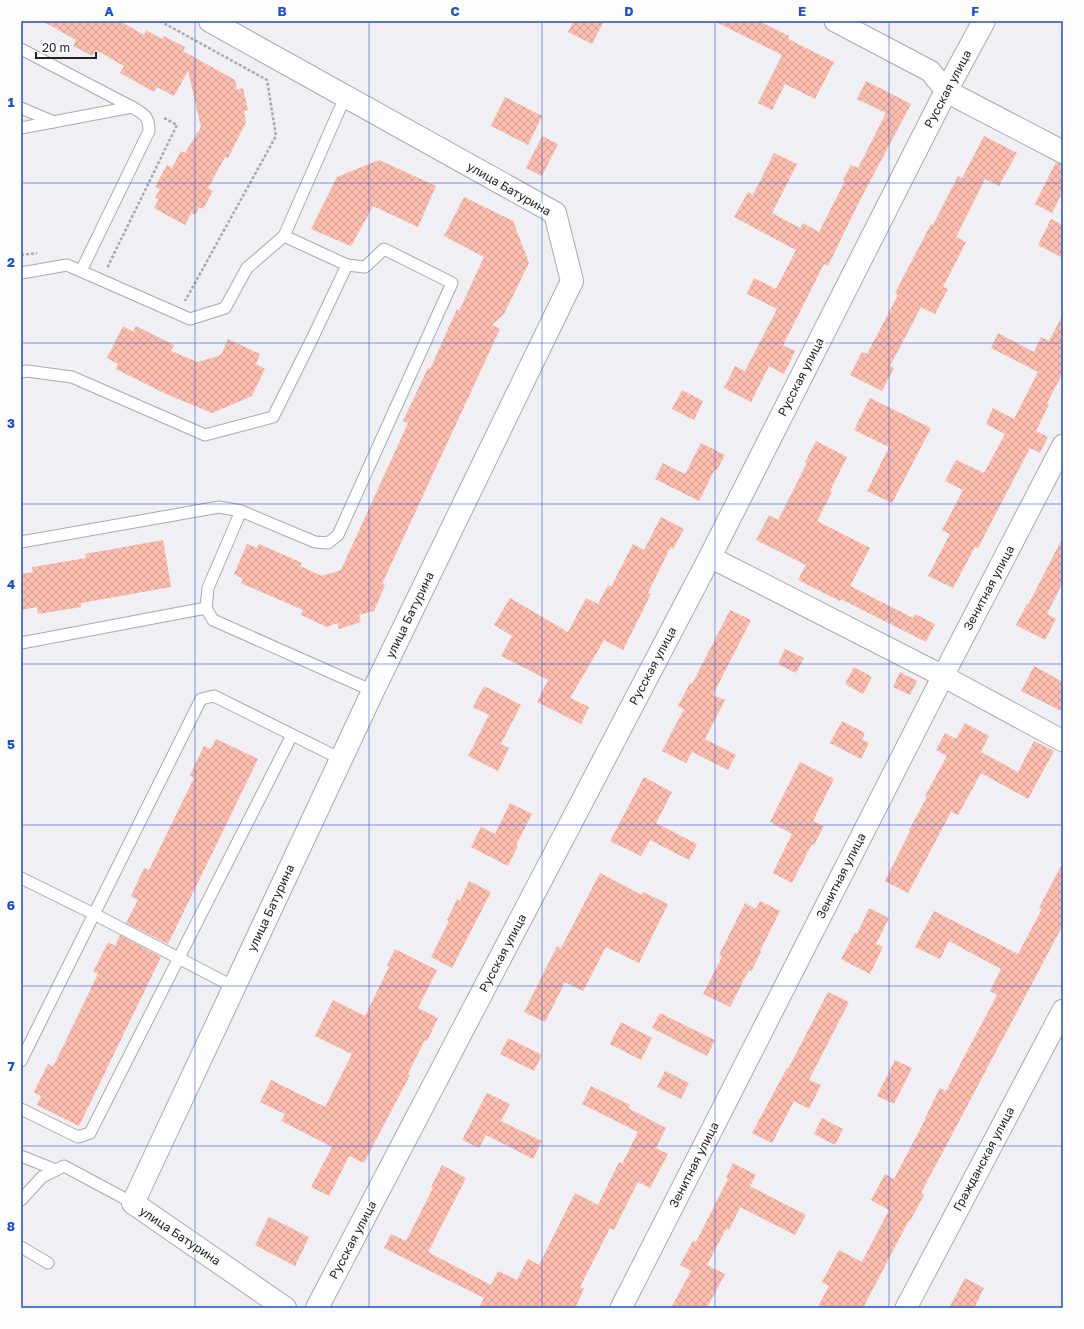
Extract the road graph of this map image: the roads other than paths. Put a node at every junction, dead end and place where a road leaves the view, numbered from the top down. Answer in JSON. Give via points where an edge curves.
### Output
{"nodes":[{"id":1,"x":210,"y":21,"type":"edge"},
{"id":2,"x":836,"y":21,"type":"edge"},
{"id":3,"x":984,"y":21,"type":"edge"},
{"id":4,"x":21,"y":49,"type":"edge"},
{"id":5,"x":946,"y":91,"type":"junction"},
{"id":6,"x":345,"y":97,"type":"junction"},
{"id":7,"x":132,"y":107,"type":"junction"},
{"id":8,"x":21,"y":108,"type":"edge"},
{"id":9,"x":54,"y":122,"type":"junction"},
{"id":10,"x":21,"y":128,"type":"edge"},
{"id":11,"x":1063,"y":152,"type":"edge"},
{"id":12,"x":284,"y":236,"type":"junction"},
{"id":13,"x":347,"y":265,"type":"junction"},
{"id":14,"x":81,"y":271,"type":"junction"},
{"id":15,"x":21,"y":273,"type":"edge"},
{"id":16,"x":21,"y":372,"type":"edge"},
{"id":17,"x":1063,"y":445,"type":"edge"},
{"id":18,"x":241,"y":511,"type":"junction"},
{"id":19,"x":21,"y":542,"type":"edge"},
{"id":20,"x":710,"y":557,"type":"junction"},
{"id":21,"x":206,"y":608,"type":"junction"},
{"id":22,"x":21,"y":643,"type":"edge"},
{"id":23,"x":943,"y":676,"type":"junction"},
{"id":24,"x":373,"y":691,"type":"junction"},
{"id":25,"x":292,"y":735,"type":"junction"},
{"id":26,"x":1063,"y":741,"type":"edge"},
{"id":27,"x":341,"y":759,"type":"junction"},
{"id":28,"x":21,"y":878,"type":"edge"},
{"id":29,"x":94,"y":914,"type":"junction"},
{"id":30,"x":179,"y":958,"type":"junction"},
{"id":31,"x":234,"y":987,"type":"junction"},
{"id":32,"x":1063,"y":1010,"type":"edge"},
{"id":33,"x":21,"y":1061,"type":"edge"},
{"id":34,"x":21,"y":1109,"type":"edge"},
{"id":35,"x":21,"y":1156,"type":"edge"},
{"id":36,"x":56,"y":1170,"type":"junction"},
{"id":37,"x":21,"y":1200,"type":"edge"},
{"id":38,"x":132,"y":1203,"type":"junction"},
{"id":39,"x":21,"y":1247,"type":"edge"},
{"id":40,"x":48,"y":1262,"type":"dead end"},
{"id":41,"x":285,"y":1308,"type":"edge"},
{"id":42,"x":317,"y":1308,"type":"edge"},
{"id":43,"x":620,"y":1308,"type":"edge"},
{"id":44,"x":906,"y":1308,"type":"edge"}],
"edges":[{"from":1,"to":6,"type":"street","name":"улица Батурина"},
{"from":2,"to":5,"type":"street","via":[[930,71]]},
{"from":3,"to":5,"type":"street","name":"Русская улица"},
{"from":4,"to":7,"type":"lane"},
{"from":5,"to":11,"type":"street"},
{"from":5,"to":20,"type":"street","name":"Русская улица"},
{"from":6,"to":12,"type":"lane"},
{"from":6,"to":24,"type":"street","name":"улица Батурина","via":[[555,214],[572,281]]},
{"from":7,"to":9,"type":"lane"},
{"from":7,"to":14,"type":"lane","via":[[146,116],[149,131]]},
{"from":8,"to":9,"type":"lane"},
{"from":9,"to":10,"type":"lane"},
{"from":12,"to":13,"type":"lane"},
{"from":12,"to":14,"type":"lane","via":[[247,268],[225,308],[190,319]]},
{"from":13,"to":16,"type":"lane","via":[[273,417],[205,435],[72,377]]},
{"from":13,"to":18,"type":"lane","via":[[365,267],[384,249],[452,283],[338,535],[328,543],[315,542]]},
{"from":14,"to":15,"type":"lane","via":[[67,265]]},
{"from":17,"to":23,"type":"street","name":"Зенитная улица"},
{"from":18,"to":19,"type":"lane","via":[[219,507]]},
{"from":18,"to":21,"type":"lane","via":[[208,588]]},
{"from":20,"to":23,"type":"street"},
{"from":20,"to":42,"type":"street","name":"Русская улица"},
{"from":21,"to":22,"type":"lane"},
{"from":21,"to":24,"type":"lane","via":[[214,620]]},
{"from":23,"to":26,"type":"street"},
{"from":23,"to":43,"type":"street","name":"Зенитная улица"},
{"from":24,"to":27,"type":"street","name":"улица Батурина"},
{"from":25,"to":27,"type":"lane"},
{"from":25,"to":29,"type":"lane","via":[[214,696],[201,699]]},
{"from":25,"to":30,"type":"lane"},
{"from":27,"to":31,"type":"street","name":"улица Батурина"},
{"from":28,"to":29,"type":"lane"},
{"from":29,"to":30,"type":"lane"},
{"from":29,"to":33,"type":"lane"},
{"from":30,"to":31,"type":"lane"},
{"from":30,"to":34,"type":"lane","via":[[90,1133],[78,1137]]},
{"from":31,"to":38,"type":"street","name":"улица Батурина"},
{"from":32,"to":44,"type":"street","name":"Гражданская улица"},
{"from":35,"to":36,"type":"lane"},
{"from":36,"to":37,"type":"lane","via":[[42,1177]]},
{"from":36,"to":38,"type":"lane","via":[[64,1166]]},
{"from":38,"to":41,"type":"street","name":"улица Батурина"},
{"from":39,"to":40,"type":"lane"}]}
